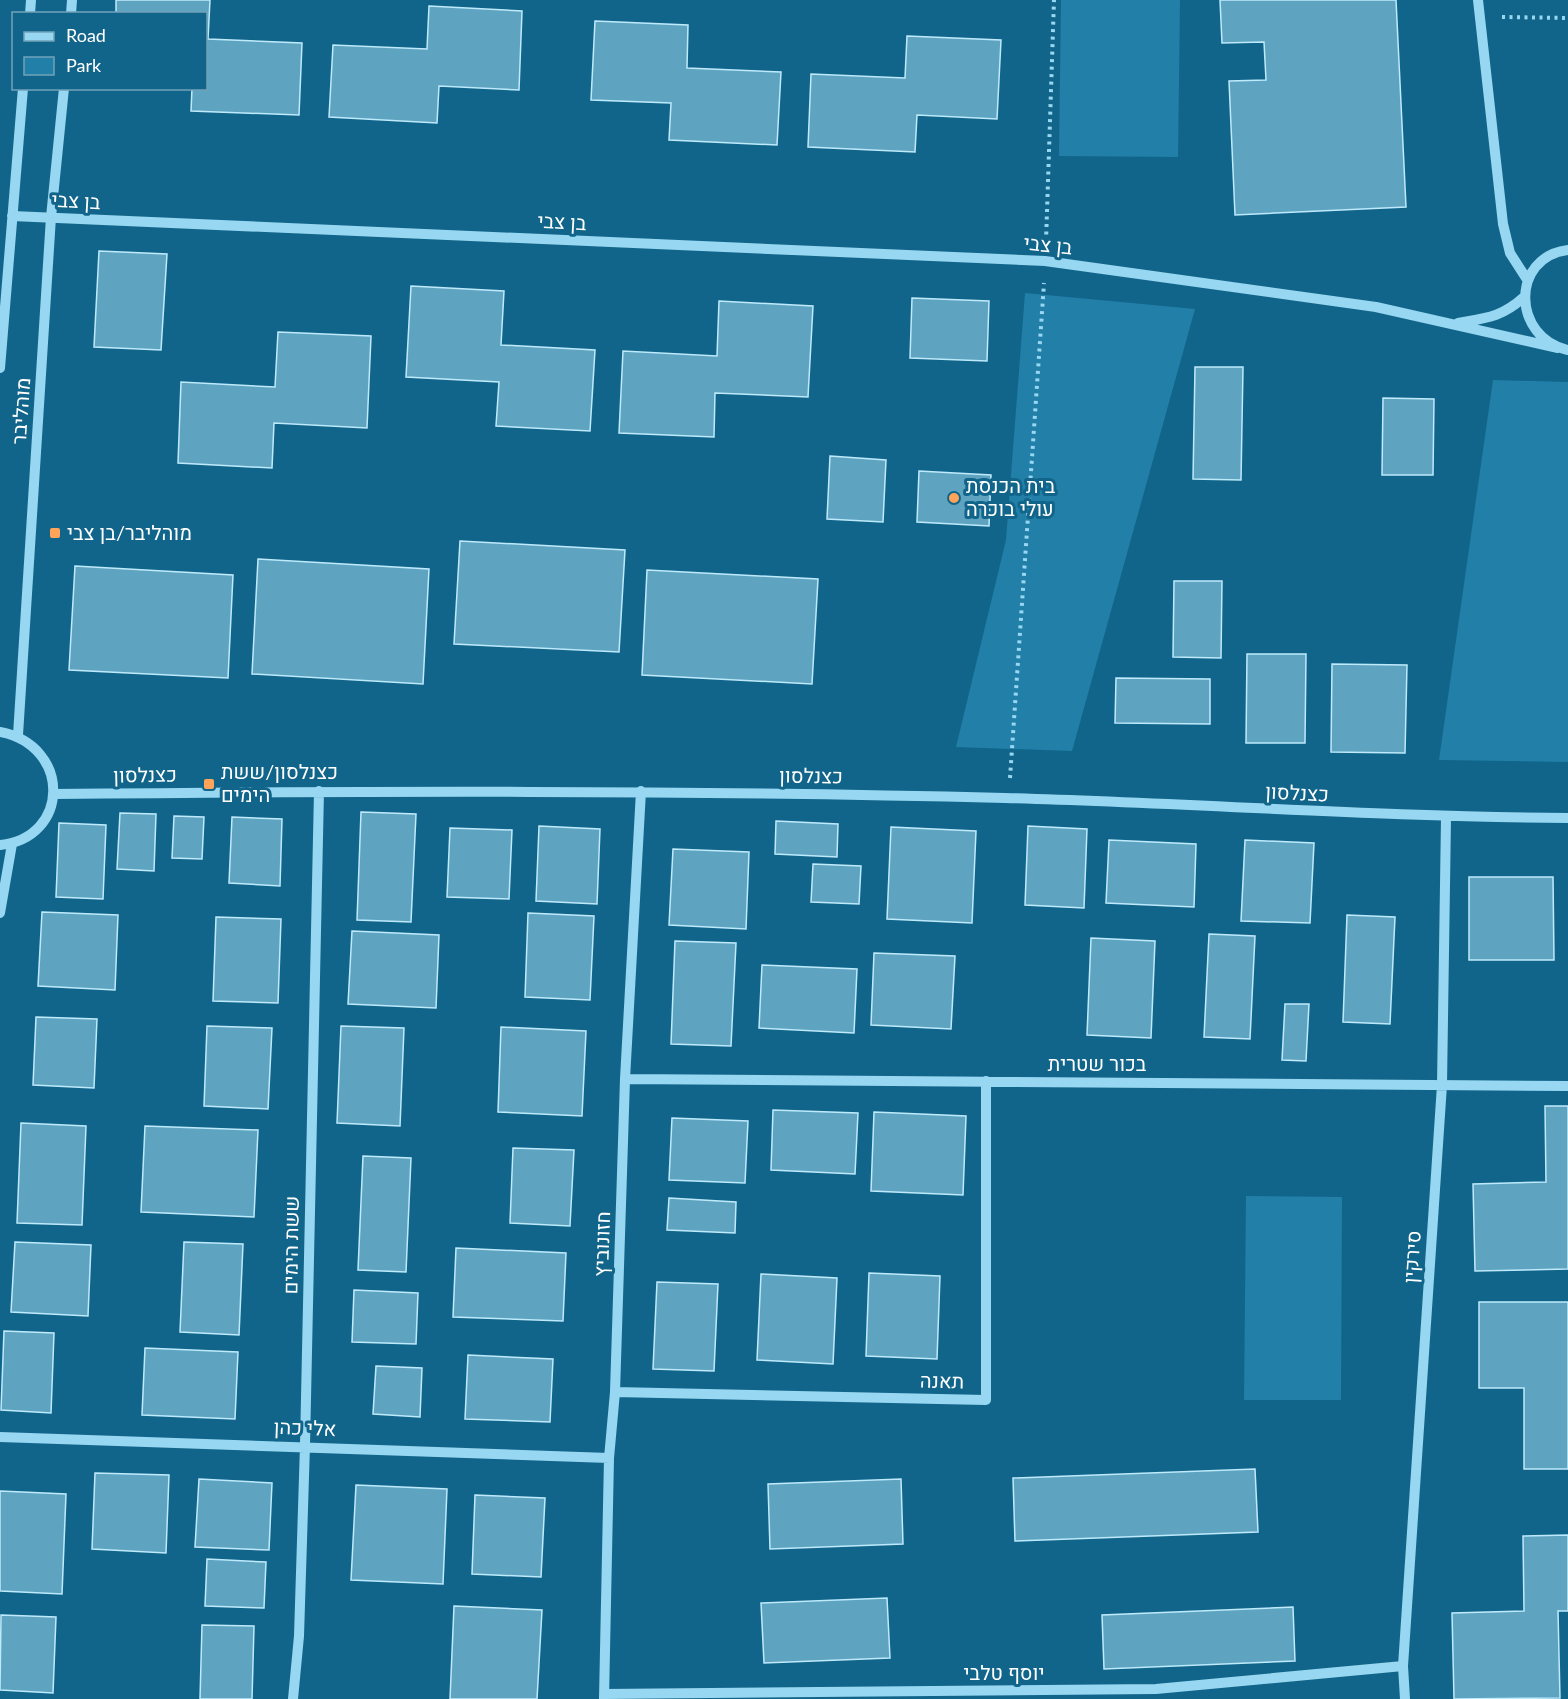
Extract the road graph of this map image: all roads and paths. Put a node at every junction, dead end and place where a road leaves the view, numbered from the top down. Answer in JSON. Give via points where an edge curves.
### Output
{"nodes":[{"id":1,"x":1054,"y":0,"type":"edge"},
{"id":2,"x":1478,"y":0,"type":"edge"},
{"id":3,"x":1480,"y":16,"type":"junction"},
{"id":4,"x":1568,"y":18,"type":"edge"},
{"id":5,"x":23,"y":90,"type":"edge"},
{"id":6,"x":64,"y":90,"type":"edge"},
{"id":7,"x":12,"y":216,"type":"junction"},
{"id":8,"x":51,"y":218,"type":"junction"},
{"id":9,"x":1568,"y":250,"type":"edge"},
{"id":10,"x":1045,"y":261,"type":"junction"},
{"id":11,"x":1528,"y":281,"type":"junction"},
{"id":12,"x":1524,"y":297,"type":"junction"},
{"id":13,"x":1452,"y":324,"type":"junction"},
{"id":14,"x":1563,"y":349,"type":"edge"},
{"id":15,"x":0,"y":368,"type":"edge"},
{"id":16,"x":0,"y":732,"type":"edge"},
{"id":17,"x":18,"y":735,"type":"junction"},
{"id":18,"x":319,"y":791,"type":"junction"},
{"id":19,"x":640,"y":791,"type":"junction"},
{"id":20,"x":53,"y":794,"type":"junction"},
{"id":21,"x":1009,"y":798,"type":"junction"},
{"id":22,"x":1446,"y":818,"type":"junction"},
{"id":23,"x":1568,"y":818,"type":"edge"},
{"id":24,"x":12,"y":844,"type":"junction"},
{"id":25,"x":0,"y":845,"type":"edge"},
{"id":26,"x":0,"y":913,"type":"edge"},
{"id":27,"x":625,"y":1078,"type":"junction"},
{"id":28,"x":986,"y":1081,"type":"junction"},
{"id":29,"x":1442,"y":1085,"type":"junction"},
{"id":30,"x":1568,"y":1086,"type":"edge"},
{"id":31,"x":615,"y":1392,"type":"junction"},
{"id":32,"x":0,"y":1437,"type":"edge"},
{"id":33,"x":305,"y":1445,"type":"junction"},
{"id":34,"x":609,"y":1458,"type":"junction"},
{"id":35,"x":1403,"y":1666,"type":"junction"},
{"id":36,"x":604,"y":1696,"type":"edge"},
{"id":37,"x":293,"y":1699,"type":"edge"},
{"id":38,"x":1405,"y":1699,"type":"edge"}],
"edges":[{"from":1,"to":10,"type":"path"},
{"from":2,"to":3,"type":"street"},
{"from":3,"to":4,"type":"path"},
{"from":3,"to":11,"type":"street","via":[[1503,224],[1510,253]]},
{"from":5,"to":7,"type":"street","name":"מוהליבר"},
{"from":6,"to":8,"type":"street","name":"מוהליבר"},
{"from":7,"to":8,"type":"street","name":"בן צבי"},
{"from":7,"to":15,"type":"street","name":"מוהליבר"},
{"from":8,"to":10,"type":"street","name":"בן צבי"},
{"from":8,"to":17,"type":"street","name":"מוהליבר"},
{"from":9,"to":11,"type":"street","via":[[1549,257]]},
{"from":10,"to":13,"type":"street","name":"בן צבי","via":[[1376,307]]},
{"from":10,"to":21,"type":"path"},
{"from":11,"to":12,"type":"street"},
{"from":12,"to":13,"type":"street","via":[[1493,317]]},
{"from":12,"to":14,"type":"street","via":[[1533,328],[1544,340]]},
{"from":13,"to":14,"type":"street","name":"בן צבי"},
{"from":16,"to":17,"type":"street"},
{"from":17,"to":20,"type":"street","via":[[45,759],[52,776]]},
{"from":18,"to":19,"type":"street","name":"כצנלסון"},
{"from":18,"to":20,"type":"street","name":"כצנלסון"},
{"from":18,"to":33,"type":"street","name":"ששת הימים"},
{"from":19,"to":21,"type":"street","name":"כצנלסון"},
{"from":19,"to":27,"type":"street","name":"חזונוביץ"},
{"from":20,"to":24,"type":"street","via":[[41,825]]},
{"from":21,"to":22,"type":"street","name":"כצנלסון"},
{"from":22,"to":23,"type":"street","name":"כצנלסון"},
{"from":22,"to":29,"type":"street","name":"סירקין"},
{"from":24,"to":25,"type":"street"},
{"from":24,"to":26,"type":"street"},
{"from":27,"to":28,"type":"street","name":"בכור שטרית"},
{"from":27,"to":31,"type":"street","name":"חזונוביץ"},
{"from":28,"to":29,"type":"street","name":"בכור שטרית"},
{"from":28,"to":31,"type":"street","name":"תאנה","via":[[986,1400]]},
{"from":29,"to":30,"type":"street","name":"בכור שטרית"},
{"from":29,"to":35,"type":"street","name":"סירקין"},
{"from":31,"to":34,"type":"street","name":"חזונוביץ"},
{"from":32,"to":33,"type":"street","name":"אלי כהן"},
{"from":33,"to":34,"type":"street","name":"אלי כהן"},
{"from":33,"to":37,"type":"street","name":"ששת הימים","via":[[299,1636]]},
{"from":34,"to":36,"type":"street","name":"חזונוביץ"},
{"from":35,"to":36,"type":"street","name":"יוסף טלבי","via":[[1156,1689]]},
{"from":35,"to":38,"type":"street","name":"סירקין"}]}
